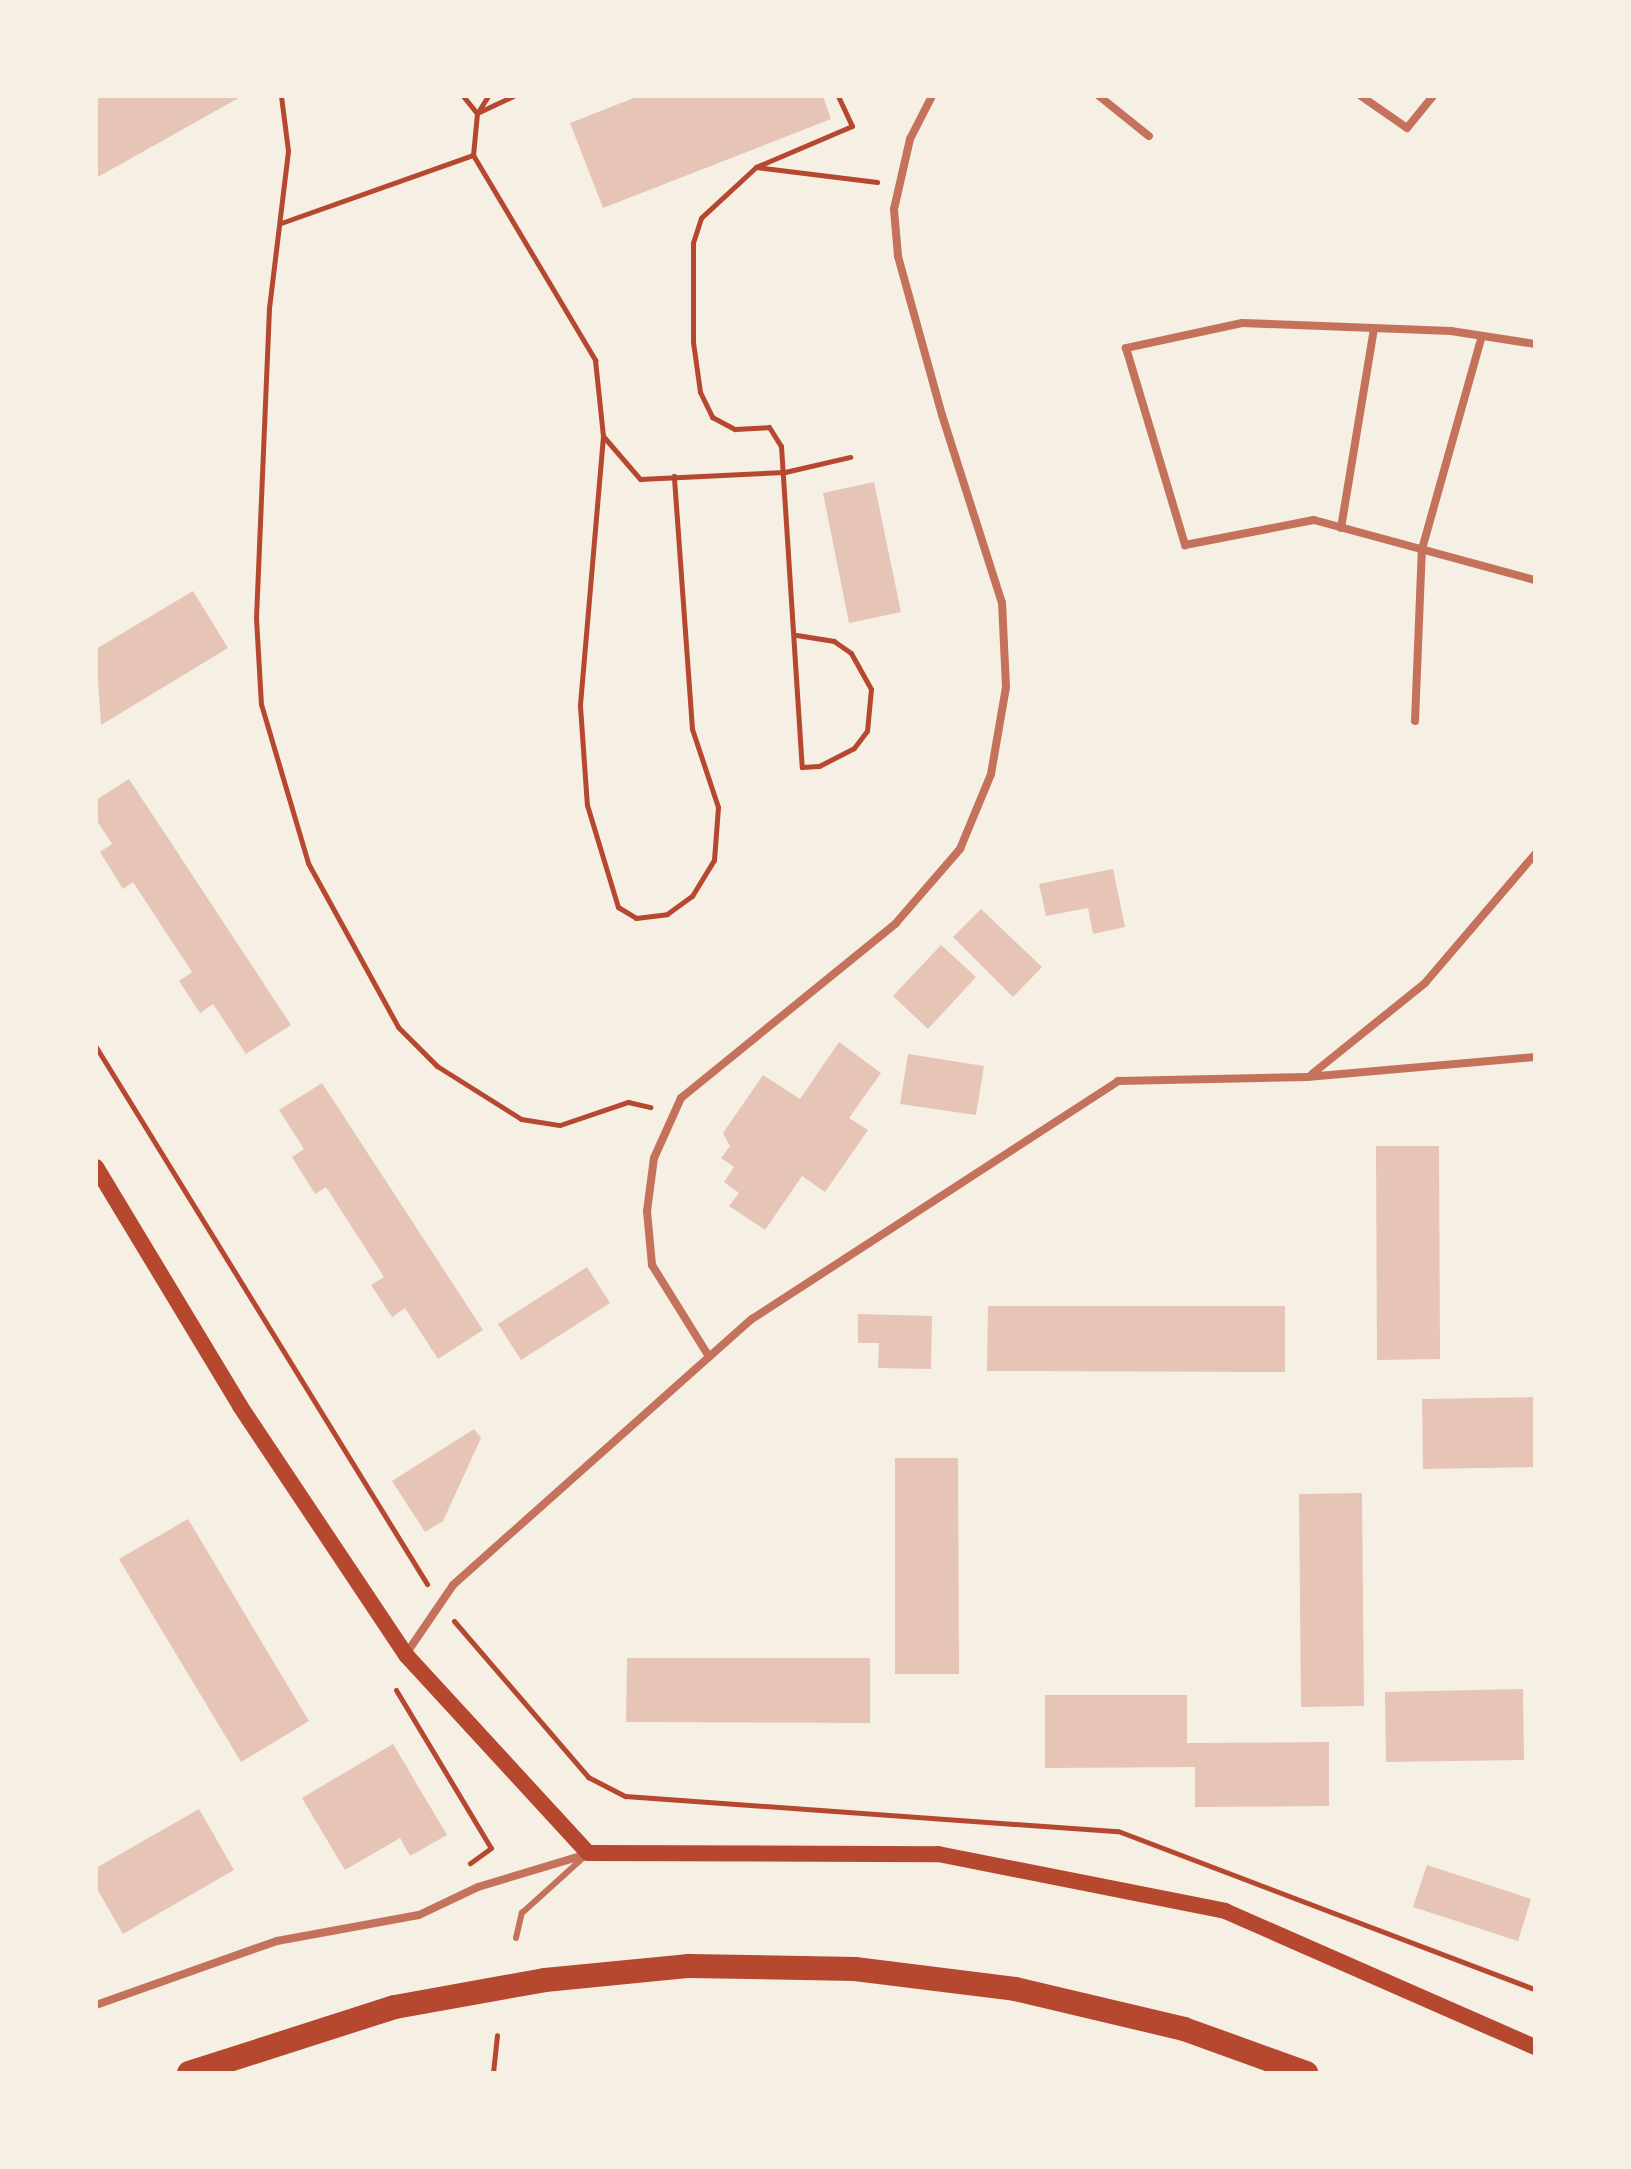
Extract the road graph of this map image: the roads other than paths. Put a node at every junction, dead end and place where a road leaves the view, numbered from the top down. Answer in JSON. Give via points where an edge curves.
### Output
{"nodes":[{"id":1,"x":932,"y":96,"type":"edge"},
{"id":2,"x":1099,"y":96,"type":"edge"},
{"id":3,"x":1361,"y":96,"type":"edge"},
{"id":4,"x":1433,"y":96,"type":"edge"},
{"id":5,"x":1149,"y":136,"type":"dead end"},
{"id":6,"x":1374,"y":329,"type":"junction"},
{"id":7,"x":1482,"y":336,"type":"junction"},
{"id":8,"x":1535,"y":344,"type":"edge"},
{"id":9,"x":1341,"y":528,"type":"junction"},
{"id":10,"x":1422,"y":549,"type":"junction"},
{"id":11,"x":1535,"y":580,"type":"edge"},
{"id":12,"x":1415,"y":721,"type":"dead end"},
{"id":13,"x":1535,"y":854,"type":"edge"},
{"id":14,"x":1535,"y":1057,"type":"edge"},
{"id":15,"x":1307,"y":1077,"type":"junction"},
{"id":16,"x":96,"y":1167,"type":"edge"},
{"id":17,"x":708,"y":1355,"type":"junction"},
{"id":18,"x":406,"y":1655,"type":"junction"},
{"id":19,"x":588,"y":1853,"type":"junction"},
{"id":20,"x":516,"y":1938,"type":"dead end"},
{"id":21,"x":96,"y":2005,"type":"edge"},
{"id":22,"x":1535,"y":2047,"type":"edge"},
{"id":23,"x":189,"y":2073,"type":"edge"},
{"id":24,"x":1306,"y":2073,"type":"edge"}],
"edges":[{"from":1,"to":17,"type":"street","via":[[898,185],[898,256],[1002,603],[1006,687],[991,774],[960,849],[896,923],[725,1056],[681,1098],[654,1158],[647,1211],[652,1265]]},
{"from":2,"to":5,"type":"street"},
{"from":3,"to":4,"type":"street","via":[[1407,128]]},
{"from":6,"to":7,"type":"street"},
{"from":6,"to":9,"type":"street"},
{"from":6,"to":9,"type":"street","via":[[1242,323],[1126,348],[1185,545],[1314,520]]},
{"from":7,"to":8,"type":"street"},
{"from":7,"to":10,"type":"street"},
{"from":9,"to":10,"type":"street"},
{"from":10,"to":11,"type":"street"},
{"from":10,"to":12,"type":"street"},
{"from":13,"to":15,"type":"street","via":[[1425,983]]},
{"from":14,"to":15,"type":"street"},
{"from":15,"to":17,"type":"street","via":[[1118,1081]]},
{"from":16,"to":18,"type":"main road","via":[[240,1406]]},
{"from":17,"to":18,"type":"street","via":[[440,1605]]},
{"from":18,"to":19,"type":"main road"},
{"from":19,"to":20,"type":"lane","via":[[522,1913]]},
{"from":19,"to":21,"type":"street","via":[[478,1887],[419,1915],[277,1941]]},
{"from":19,"to":22,"type":"main road","via":[[938,1854],[1225,1911]]},
{"from":23,"to":24,"type":"highway","via":[[395,2007],[545,1980],[689,1966],[855,1969],[1015,1989],[1184,2029]]}]}
